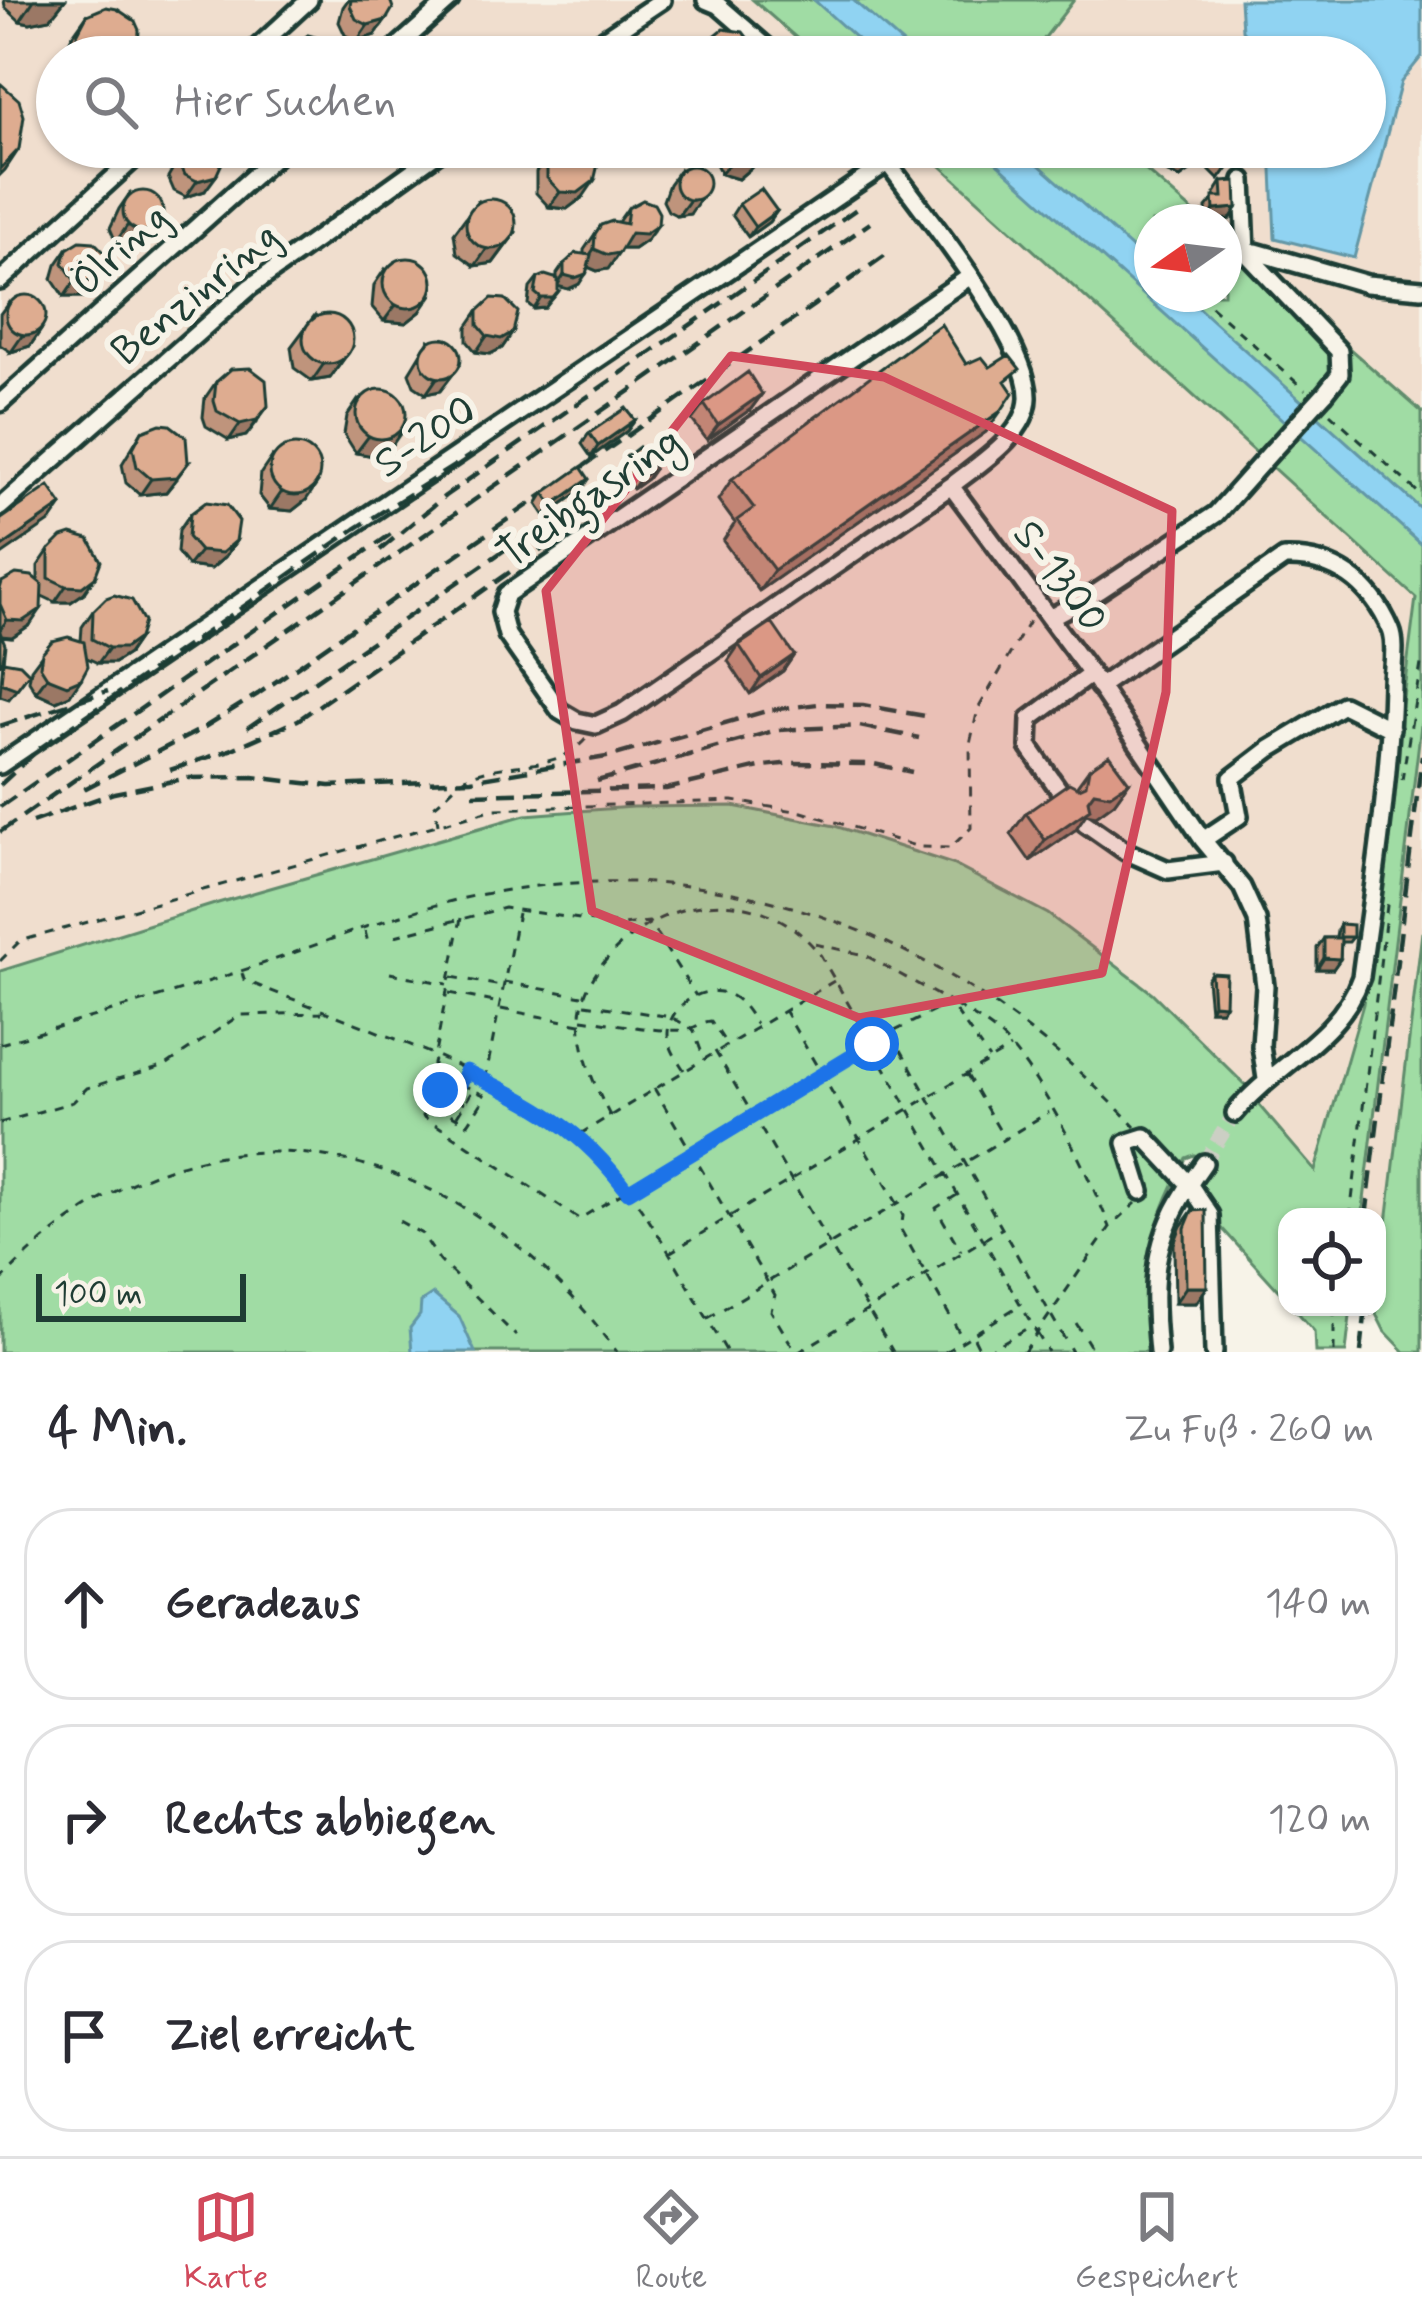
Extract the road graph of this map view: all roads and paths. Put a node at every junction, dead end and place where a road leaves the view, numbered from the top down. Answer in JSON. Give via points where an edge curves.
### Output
{"nodes":[{"id":1,"x":309,"y":0,"type":"edge"},
{"id":2,"x":450,"y":0,"type":"edge"},
{"id":3,"x":662,"y":0,"type":"edge"},
{"id":4,"x":706,"y":0,"type":"edge"},
{"id":5,"x":270,"y":36,"type":"edge"},
{"id":6,"x":410,"y":36,"type":"edge"},
{"id":7,"x":608,"y":36,"type":"edge"},
{"id":8,"x":754,"y":36,"type":"edge"},
{"id":9,"x":124,"y":168,"type":"edge"},
{"id":10,"x":263,"y":168,"type":"edge"},
{"id":11,"x":417,"y":168,"type":"edge"},
{"id":12,"x":880,"y":168,"type":"edge"},
{"id":13,"x":891,"y":168,"type":"edge"},
{"id":14,"x":1244,"y":180,"type":"dead end"},
{"id":15,"x":1246,"y":253,"type":"junction"},
{"id":16,"x":968,"y":277,"type":"junction"},
{"id":17,"x":0,"y":280,"type":"edge"},
{"id":18,"x":1422,"y":289,"type":"edge"},
{"id":19,"x":0,"y":403,"type":"edge"},
{"id":20,"x":951,"y":486,"type":"junction"},
{"id":21,"x":0,"y":507,"type":"edge"},
{"id":22,"x":1044,"y":612,"type":"junction"},
{"id":23,"x":1422,"y":658,"type":"edge"},
{"id":24,"x":1095,"y":680,"type":"junction"},
{"id":25,"x":596,"y":725,"type":"junction"},
{"id":26,"x":1391,"y":729,"type":"junction"},
{"id":27,"x":0,"y":765,"type":"edge"},
{"id":28,"x":1402,"y":781,"type":"dead end"},
{"id":29,"x":1064,"y":797,"type":"edge"},
{"id":30,"x":1085,"y":824,"type":"edge"},
{"id":31,"x":439,"y":826,"type":"junction"},
{"id":32,"x":1203,"y":840,"type":"junction"},
{"id":33,"x":1224,"y":863,"type":"junction"},
{"id":34,"x":1388,"y":895,"type":"dead end"},
{"id":35,"x":518,"y":911,"type":"junction"},
{"id":36,"x":461,"y":918,"type":"junction"},
{"id":37,"x":649,"y":922,"type":"junction"},
{"id":38,"x":364,"y":929,"type":"junction"},
{"id":39,"x":395,"y":936,"type":"dead end"},
{"id":40,"x":368,"y":943,"type":"dead end"},
{"id":41,"x":811,"y":943,"type":"junction"},
{"id":42,"x":0,"y":962,"type":"edge"},
{"id":43,"x":241,"y":971,"type":"junction"},
{"id":44,"x":390,"y":973,"type":"dead end"},
{"id":45,"x":451,"y":976,"type":"junction"},
{"id":46,"x":836,"y":980,"type":"junction"},
{"id":47,"x":504,"y":984,"type":"junction"},
{"id":48,"x":449,"y":985,"type":"junction"},
{"id":49,"x":447,"y":993,"type":"junction"},
{"id":50,"x":696,"y":995,"type":"junction"},
{"id":51,"x":583,"y":1000,"type":"junction"},
{"id":52,"x":950,"y":1003,"type":"junction"},
{"id":53,"x":499,"y":1006,"type":"junction"},
{"id":54,"x":784,"y":1010,"type":"junction"},
{"id":55,"x":324,"y":1012,"type":"junction"},
{"id":56,"x":671,"y":1017,"type":"junction"},
{"id":57,"x":580,"y":1022,"type":"junction"},
{"id":58,"x":757,"y":1025,"type":"junction"},
{"id":59,"x":693,"y":1029,"type":"junction"},
{"id":60,"x":668,"y":1030,"type":"junction"},
{"id":61,"x":891,"y":1033,"type":"junction"},
{"id":62,"x":0,"y":1044,"type":"edge"},
{"id":63,"x":726,"y":1044,"type":"junction"},
{"id":64,"x":872,"y":1044,"type":"junction"},
{"id":65,"x":1010,"y":1048,"type":"junction"},
{"id":66,"x":716,"y":1051,"type":"junction"},
{"id":67,"x":704,"y":1057,"type":"junction"},
{"id":68,"x":434,"y":1058,"type":"junction"},
{"id":69,"x":989,"y":1059,"type":"junction"},
{"id":70,"x":684,"y":1070,"type":"junction"},
{"id":71,"x":466,"y":1071,"type":"junction"},
{"id":72,"x":966,"y":1073,"type":"junction"},
{"id":73,"x":821,"y":1074,"type":"junction"},
{"id":74,"x":442,"y":1076,"type":"junction"},
{"id":75,"x":1266,"y":1079,"type":"junction"},
{"id":76,"x":484,"y":1080,"type":"junction"},
{"id":77,"x":460,"y":1084,"type":"junction"},
{"id":78,"x":655,"y":1088,"type":"junction"},
{"id":79,"x":440,"y":1090,"type":"junction"},
{"id":80,"x":472,"y":1090,"type":"junction"},
{"id":81,"x":927,"y":1096,"type":"junction"},
{"id":82,"x":465,"y":1103,"type":"junction"},
{"id":83,"x":908,"y":1108,"type":"junction"},
{"id":84,"x":1051,"y":1110,"type":"junction"},
{"id":85,"x":1235,"y":1113,"type":"tunnel mouth"},
{"id":86,"x":754,"y":1115,"type":"junction"},
{"id":87,"x":610,"y":1116,"type":"junction"},
{"id":88,"x":456,"y":1118,"type":"junction"},
{"id":89,"x":0,"y":1123,"type":"edge"},
{"id":90,"x":579,"y":1134,"type":"junction"},
{"id":91,"x":857,"y":1137,"type":"junction"},
{"id":92,"x":1144,"y":1137,"type":"junction"},
{"id":93,"x":1004,"y":1138,"type":"junction"},
{"id":94,"x":690,"y":1153,"type":"junction"},
{"id":95,"x":965,"y":1163,"type":"junction"},
{"id":96,"x":1204,"y":1163,"type":"tunnel mouth"},
{"id":97,"x":944,"y":1175,"type":"junction"},
{"id":98,"x":793,"y":1179,"type":"junction"},
{"id":99,"x":1189,"y":1184,"type":"junction"},
{"id":100,"x":1141,"y":1191,"type":"joint"},
{"id":101,"x":628,"y":1192,"type":"junction"},
{"id":102,"x":957,"y":1195,"type":"junction"},
{"id":103,"x":897,"y":1203,"type":"junction"},
{"id":104,"x":1351,"y":1208,"type":"edge"},
{"id":105,"x":729,"y":1216,"type":"junction"},
{"id":106,"x":399,"y":1222,"type":"dead end"},
{"id":107,"x":1110,"y":1227,"type":"junction"},
{"id":108,"x":1001,"y":1229,"type":"junction"},
{"id":109,"x":982,"y":1241,"type":"junction"},
{"id":110,"x":830,"y":1244,"type":"junction"},
{"id":111,"x":962,"y":1252,"type":"junction"},
{"id":112,"x":667,"y":1254,"type":"junction"},
{"id":113,"x":926,"y":1274,"type":"junction"},
{"id":114,"x":0,"y":1282,"type":"edge"},
{"id":115,"x":767,"y":1282,"type":"junction"},
{"id":116,"x":1021,"y":1305,"type":"junction"},
{"id":117,"x":869,"y":1311,"type":"junction"},
{"id":118,"x":1051,"y":1316,"type":"junction"},
{"id":119,"x":1334,"y":1316,"type":"edge"},
{"id":120,"x":707,"y":1319,"type":"junction"},
{"id":121,"x":1076,"y":1323,"type":"dead end"},
{"id":122,"x":1032,"y":1325,"type":"junction"},
{"id":123,"x":1037,"y":1333,"type":"junction"},
{"id":124,"x":973,"y":1335,"type":"junction"},
{"id":125,"x":516,"y":1336,"type":"dead end"},
{"id":126,"x":964,"y":1341,"type":"junction"},
{"id":127,"x":617,"y":1352,"type":"edge"},
{"id":128,"x":727,"y":1352,"type":"edge"},
{"id":129,"x":797,"y":1352,"type":"edge"},
{"id":130,"x":893,"y":1352,"type":"edge"},
{"id":131,"x":945,"y":1352,"type":"edge"},
{"id":132,"x":984,"y":1352,"type":"edge"},
{"id":133,"x":1024,"y":1352,"type":"edge"},
{"id":134,"x":1048,"y":1352,"type":"edge"},
{"id":135,"x":1072,"y":1352,"type":"edge"},
{"id":136,"x":1094,"y":1352,"type":"edge"},
{"id":137,"x":1159,"y":1352,"type":"edge"},
{"id":138,"x":1214,"y":1352,"type":"edge"},
{"id":139,"x":1334,"y":1352,"type":"edge"}],
"edges":[{"from":1,"to":5,"type":"street"},
{"from":2,"to":6,"type":"street"},
{"from":3,"to":7,"type":"street"},
{"from":4,"to":8,"type":"street"},
{"from":9,"to":17,"type":"street","name":"Ölring"},
{"from":10,"to":19,"type":"street","name":"Ölring"},
{"from":11,"to":21,"type":"street","name":"Benzinring","via":[[250,287]]},
{"from":12,"to":27,"type":"street","name":"S-200"},
{"from":13,"to":16,"type":"street"},
{"from":14,"to":15,"type":"street"},
{"from":15,"to":18,"type":"street","via":[[1367,284]]},
{"from":15,"to":22,"type":"street","bridge":true,"via":[[1339,351],[1340,374],[1216,514],[1099,591]]},
{"from":16,"to":20,"type":"street","via":[[1021,357],[1029,401],[1012,434]]},
{"from":16,"to":25,"type":"street","name":"Treibgasring","via":[[507,594],[507,635],[560,711]]},
{"from":20,"to":22,"type":"street","name":"S-1300"},
{"from":20,"to":25,"type":"street"},
{"from":22,"to":24,"type":"street","name":"S-1300"},
{"from":22,"to":31,"type":"path","via":[[977,709],[971,828],[950,848],[733,801],[516,807]]},
{"from":23,"to":28,"type":"path"},
{"from":24,"to":26,"type":"street","via":[[1284,558],[1314,557],[1346,572],[1393,633]]},
{"from":24,"to":29,"type":"street","via":[[1030,719],[1029,748]]},
{"from":24,"to":32,"type":"street","name":"S-1300"},
{"from":25,"to":31,"type":"path","via":[[558,760],[467,776],[435,805]]},
{"from":26,"to":32,"type":"street","via":[[1343,705],[1270,748],[1232,778],[1239,816]]},
{"from":26,"to":75,"type":"street","via":[[1354,997],[1302,1056]]},
{"from":30,"to":33,"type":"street","via":[[1168,870]]},
{"from":31,"to":42,"type":"path","via":[[20,940]]},
{"from":32,"to":33,"type":"street","name":"S-1300"},
{"from":33,"to":75,"type":"street","name":"S-1300","via":[[1257,920]]},
{"from":34,"to":104,"type":"path"},
{"from":35,"to":36,"type":"path"},
{"from":35,"to":37,"type":"path"},
{"from":35,"to":47,"type":"path"},
{"from":36,"to":39,"type":"path"},
{"from":36,"to":45,"type":"path"},
{"from":37,"to":41,"type":"path","via":[[714,903],[746,907]]},
{"from":37,"to":50,"type":"path"},
{"from":37,"to":51,"type":"path","via":[[602,963]]},
{"from":38,"to":40,"type":"path"},
{"from":38,"to":43,"type":"path"},
{"from":38,"to":92,"type":"path","via":[[482,895],[596,882],[709,890],[812,913],[881,937],[985,996],[1067,1057]]},
{"from":41,"to":46,"type":"path"},
{"from":41,"to":52,"type":"path","via":[[865,955]]},
{"from":43,"to":55,"type":"path","via":[[244,980]]},
{"from":43,"to":62,"type":"path"},
{"from":44,"to":48,"type":"path"},
{"from":45,"to":47,"type":"path"},
{"from":45,"to":48,"type":"path"},
{"from":46,"to":54,"type":"path"},
{"from":46,"to":64,"type":"path"},
{"from":47,"to":51,"type":"path"},
{"from":47,"to":53,"type":"path"},
{"from":48,"to":49,"type":"path"},
{"from":49,"to":53,"type":"path"},
{"from":49,"to":68,"type":"path"},
{"from":50,"to":56,"type":"path"},
{"from":50,"to":58,"type":"path","via":[[726,993]]},
{"from":51,"to":56,"type":"path"},
{"from":51,"to":57,"type":"path"},
{"from":52,"to":61,"type":"path"},
{"from":52,"to":65,"type":"path"},
{"from":52,"to":69,"type":"path"},
{"from":53,"to":57,"type":"path"},
{"from":53,"to":76,"type":"path"},
{"from":54,"to":58,"type":"path"},
{"from":54,"to":73,"type":"path"},
{"from":55,"to":68,"type":"path"},
{"from":55,"to":89,"type":"path","via":[[239,1015],[166,1065]]},
{"from":56,"to":59,"type":"path"},
{"from":56,"to":60,"type":"path"},
{"from":57,"to":60,"type":"path"},
{"from":57,"to":87,"type":"path","via":[[586,1064]]},
{"from":58,"to":63,"type":"path"},
{"from":59,"to":60,"type":"path"},
{"from":59,"to":63,"type":"path","via":[[711,1021]]},
{"from":59,"to":67,"type":"path"},
{"from":60,"to":70,"type":"path"},
{"from":61,"to":64,"type":"path"},
{"from":61,"to":81,"type":"path"},
{"from":63,"to":66,"type":"path"},
{"from":64,"to":73,"type":"path"},
{"from":64,"to":83,"type":"path"},
{"from":65,"to":69,"type":"path"},
{"from":65,"to":84,"type":"path"},
{"from":66,"to":67,"type":"path"},
{"from":66,"to":86,"type":"path"},
{"from":67,"to":70,"type":"path"},
{"from":68,"to":71,"type":"path"},
{"from":68,"to":74,"type":"path"},
{"from":68,"to":101,"type":"path","via":[[423,1115],[579,1219]]},
{"from":69,"to":72,"type":"path"},
{"from":70,"to":78,"type":"path"},
{"from":71,"to":76,"type":"path"},
{"from":71,"to":77,"type":"path"},
{"from":72,"to":81,"type":"path"},
{"from":72,"to":93,"type":"path"},
{"from":73,"to":86,"type":"path"},
{"from":73,"to":91,"type":"path"},
{"from":74,"to":77,"type":"path"},
{"from":74,"to":79,"type":"path"},
{"from":75,"to":85,"type":"street"},
{"from":76,"to":90,"type":"path"},
{"from":77,"to":80,"type":"path"},
{"from":78,"to":87,"type":"path"},
{"from":78,"to":94,"type":"path"},
{"from":79,"to":82,"type":"path"},
{"from":79,"to":88,"type":"path","via":[[436,1106]]},
{"from":80,"to":82,"type":"path"},
{"from":80,"to":88,"type":"path","via":[[486,1096],[468,1124]]},
{"from":81,"to":83,"type":"path"},
{"from":81,"to":95,"type":"path"},
{"from":82,"to":88,"type":"path"},
{"from":83,"to":91,"type":"path"},
{"from":83,"to":97,"type":"path"},
{"from":84,"to":93,"type":"path"},
{"from":84,"to":107,"type":"path"},
{"from":86,"to":94,"type":"path"},
{"from":86,"to":98,"type":"path"},
{"from":87,"to":90,"type":"path"},
{"from":90,"to":101,"type":"path"},
{"from":91,"to":98,"type":"path"},
{"from":91,"to":103,"type":"path"},
{"from":92,"to":99,"type":"street"},
{"from":92,"to":100,"type":"street","via":[[1126,1143]]},
{"from":93,"to":95,"type":"path"},
{"from":94,"to":101,"type":"path"},
{"from":94,"to":105,"type":"path"},
{"from":95,"to":97,"type":"path"},
{"from":95,"to":108,"type":"path"},
{"from":96,"to":99,"type":"street"},
{"from":97,"to":102,"type":"path"},
{"from":97,"to":103,"type":"path"},
{"from":98,"to":105,"type":"path"},
{"from":98,"to":110,"type":"path"},
{"from":99,"to":137,"type":"street","via":[[1154,1264]]},
{"from":99,"to":138,"type":"street","via":[[1210,1215]]},
{"from":100,"to":107,"type":"path"},
{"from":101,"to":112,"type":"path"},
{"from":102,"to":109,"type":"path"},
{"from":102,"to":111,"type":"path","via":[[936,1208]]},
{"from":103,"to":110,"type":"path"},
{"from":103,"to":113,"type":"path","via":[[901,1230]]},
{"from":105,"to":112,"type":"path"},
{"from":105,"to":115,"type":"path"},
{"from":106,"to":125,"type":"path","via":[[422,1234]]},
{"from":107,"to":118,"type":"path"},
{"from":108,"to":109,"type":"path"},
{"from":108,"to":118,"type":"path"},
{"from":109,"to":111,"type":"path"},
{"from":109,"to":116,"type":"path"},
{"from":110,"to":115,"type":"path"},
{"from":110,"to":117,"type":"path"},
{"from":111,"to":113,"type":"path"},
{"from":112,"to":120,"type":"path"},
{"from":113,"to":117,"type":"path"},
{"from":113,"to":126,"type":"path"},
{"from":114,"to":127,"type":"path","via":[[65,1220],[154,1172],[238,1153],[323,1154],[399,1176],[479,1218],[551,1276]]},
{"from":115,"to":120,"type":"path"},
{"from":115,"to":129,"type":"path","via":[[775,1295],[771,1311]]},
{"from":116,"to":122,"type":"path"},
{"from":116,"to":124,"type":"path"},
{"from":117,"to":129,"type":"path"},
{"from":117,"to":130,"type":"path"},
{"from":118,"to":123,"type":"path"},
{"from":118,"to":135,"type":"path"},
{"from":119,"to":139,"type":"path"},
{"from":120,"to":128,"type":"path"},
{"from":121,"to":136,"type":"path"},
{"from":122,"to":123,"type":"path"},
{"from":122,"to":132,"type":"path"},
{"from":123,"to":133,"type":"path"},
{"from":123,"to":134,"type":"path"},
{"from":124,"to":126,"type":"path"},
{"from":124,"to":132,"type":"path"},
{"from":126,"to":131,"type":"path"}]}
